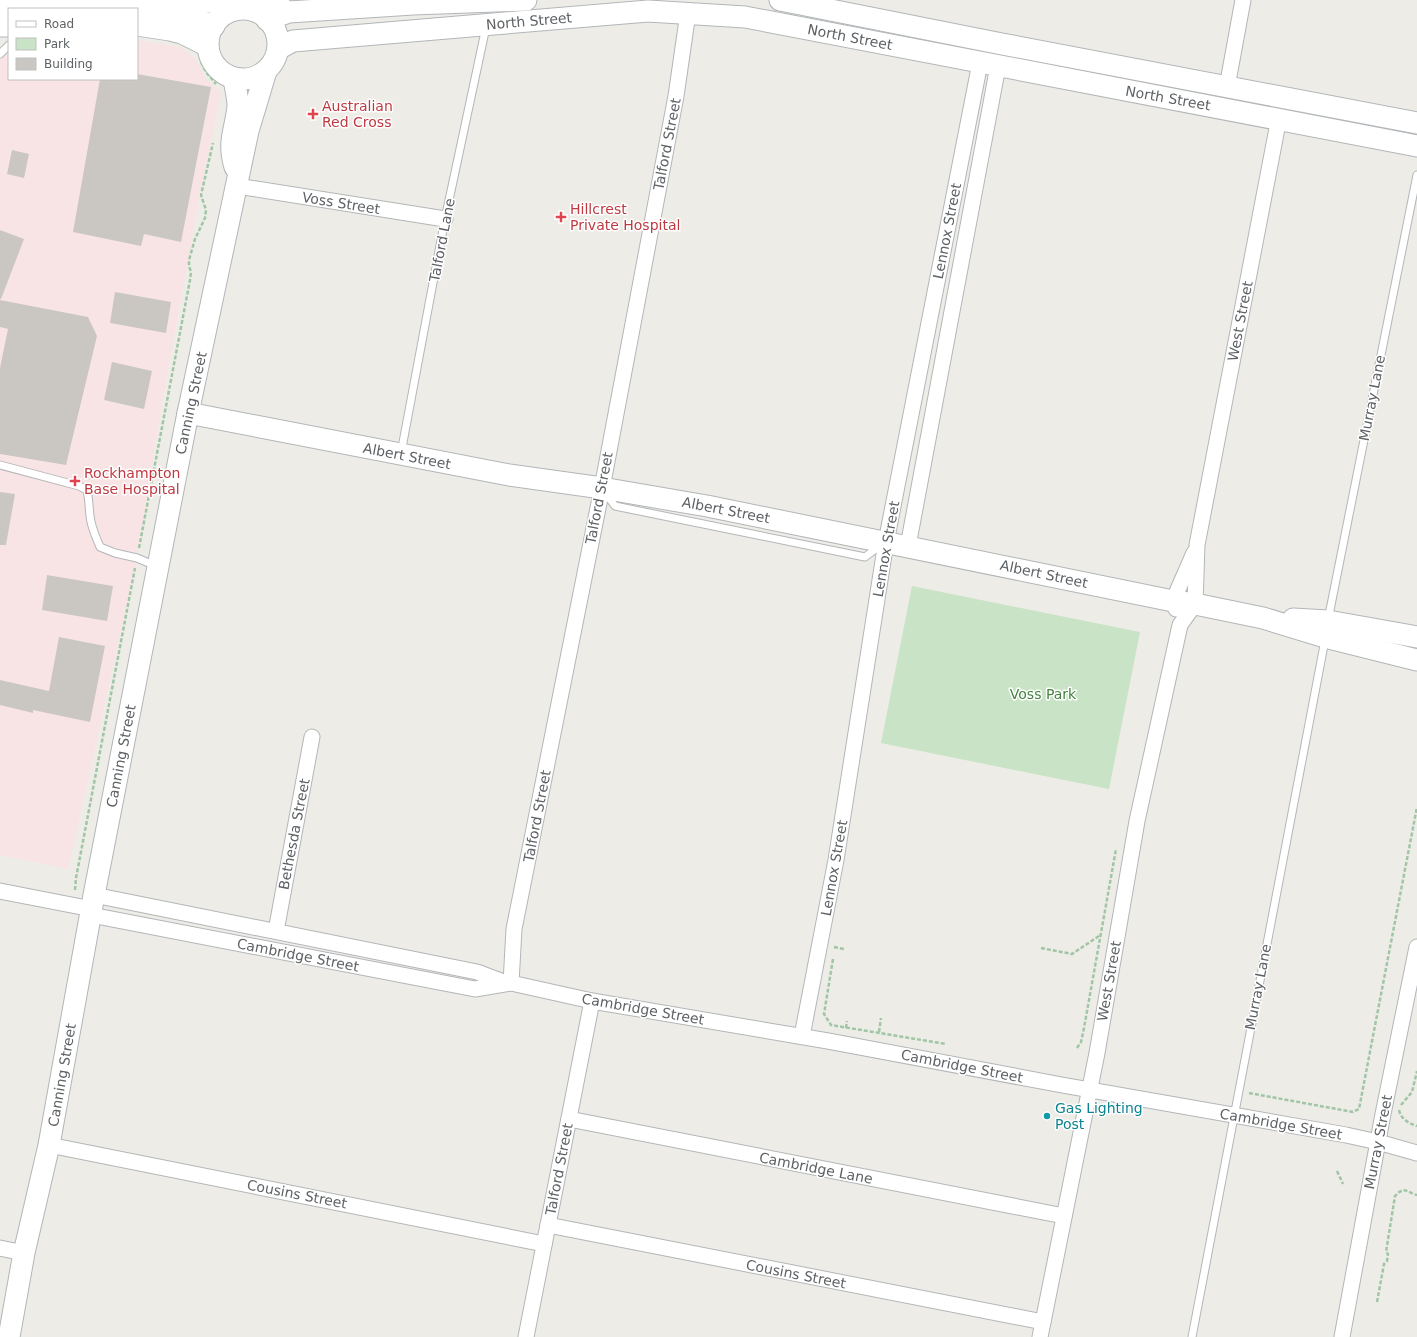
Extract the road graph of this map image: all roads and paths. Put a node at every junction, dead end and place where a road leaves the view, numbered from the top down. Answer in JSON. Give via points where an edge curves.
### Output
{"nodes":[{"id":1,"x":526,"y":0,"type":"edge"},
{"id":2,"x":711,"y":0,"type":"edge"},
{"id":3,"x":780,"y":0,"type":"edge"},
{"id":4,"x":1243,"y":0,"type":"edge"},
{"id":5,"x":492,"y":1,"type":"edge"},
{"id":6,"x":446,"y":2,"type":"edge"},
{"id":7,"x":111,"y":4,"type":"edge"},
{"id":8,"x":0,"y":7,"type":"edge"},
{"id":9,"x":121,"y":8,"type":"edge"},
{"id":10,"x":289,"y":12,"type":"junction"},
{"id":11,"x":688,"y":13,"type":"junction"},
{"id":12,"x":728,"y":15,"type":"junction"},
{"id":13,"x":140,"y":16,"type":"edge"},
{"id":14,"x":267,"y":20,"type":"junction"},
{"id":15,"x":476,"y":26,"type":"junction"},
{"id":16,"x":207,"y":43,"type":"junction"},
{"id":17,"x":8,"y":46,"type":"edge"},
{"id":18,"x":278,"y":49,"type":"junction"},
{"id":19,"x":0,"y":54,"type":"edge"},
{"id":20,"x":989,"y":64,"type":"junction"},
{"id":21,"x":266,"y":71,"type":"junction"},
{"id":22,"x":226,"y":82,"type":"junction"},
{"id":23,"x":1227,"y":87,"type":"junction"},
{"id":24,"x":1284,"y":97,"type":"junction"},
{"id":25,"x":1279,"y":118,"type":"junction"},
{"id":26,"x":1417,"y":122,"type":"edge"},
{"id":27,"x":214,"y":138,"type":"dead end"},
{"id":28,"x":1417,"y":146,"type":"edge"},
{"id":29,"x":1417,"y":175,"type":"edge"},
{"id":30,"x":238,"y":181,"type":"junction"},
{"id":31,"x":446,"y":220,"type":"junction"},
{"id":32,"x":188,"y":413,"type":"junction"},
{"id":33,"x":401,"y":455,"type":"junction"},
{"id":34,"x":0,"y":465,"type":"edge"},
{"id":35,"x":602,"y":488,"type":"junction"},
{"id":36,"x":886,"y":542,"type":"junction"},
{"id":37,"x":1197,"y":545,"type":"junction"},
{"id":38,"x":908,"y":546,"type":"junction"},
{"id":39,"x":137,"y":558,"type":"junction"},
{"id":40,"x":158,"y":566,"type":"junction"},
{"id":41,"x":1173,"y":601,"type":"junction"},
{"id":42,"x":1195,"y":604,"type":"junction"},
{"id":43,"x":1180,"y":625,"type":"junction"},
{"id":44,"x":1326,"y":629,"type":"junction"},
{"id":45,"x":1417,"y":637,"type":"edge"},
{"id":46,"x":1417,"y":660,"type":"edge"},
{"id":47,"x":312,"y":737,"type":"dead end"},
{"id":48,"x":1417,"y":807,"type":"edge"},
{"id":49,"x":0,"y":891,"type":"edge"},
{"id":50,"x":88,"y":902,"type":"junction"},
{"id":51,"x":276,"y":931,"type":"junction"},
{"id":52,"x":1100,"y":936,"type":"dead end"},
{"id":53,"x":835,"y":947,"type":"dead end"},
{"id":54,"x":1417,"y":947,"type":"edge"},
{"id":55,"x":1041,"y":948,"type":"dead end"},
{"id":56,"x":509,"y":983,"type":"junction"},
{"id":57,"x":592,"y":1001,"type":"junction"},
{"id":58,"x":882,"y":1018,"type":"dead end"},
{"id":59,"x":847,"y":1021,"type":"dead end"},
{"id":60,"x":846,"y":1028,"type":"junction"},
{"id":61,"x":879,"y":1032,"type":"junction"},
{"id":62,"x":802,"y":1036,"type":"junction"},
{"id":63,"x":946,"y":1044,"type":"dead end"},
{"id":64,"x":1417,"y":1071,"type":"edge"},
{"id":65,"x":1090,"y":1090,"type":"junction"},
{"id":66,"x":1238,"y":1091,"type":"junction"},
{"id":67,"x":1234,"y":1115,"type":"junction"},
{"id":68,"x":569,"y":1119,"type":"junction"},
{"id":69,"x":1417,"y":1126,"type":"edge"},
{"id":70,"x":1378,"y":1142,"type":"junction"},
{"id":71,"x":49,"y":1144,"type":"junction"},
{"id":72,"x":1417,"y":1153,"type":"edge"},
{"id":73,"x":1337,"y":1171,"type":"dead end"},
{"id":74,"x":1343,"y":1184,"type":"dead end"},
{"id":75,"x":1417,"y":1195,"type":"edge"},
{"id":76,"x":1064,"y":1216,"type":"junction"},
{"id":77,"x":548,"y":1225,"type":"junction"},
{"id":78,"x":544,"y":1244,"type":"junction"},
{"id":79,"x":0,"y":1248,"type":"edge"},
{"id":80,"x":24,"y":1253,"type":"junction"},
{"id":81,"x":1377,"y":1302,"type":"dead end"},
{"id":82,"x":1043,"y":1322,"type":"junction"},
{"id":83,"x":9,"y":1337,"type":"edge"},
{"id":84,"x":526,"y":1337,"type":"edge"},
{"id":85,"x":1040,"y":1337,"type":"edge"},
{"id":86,"x":1192,"y":1337,"type":"edge"},
{"id":87,"x":1342,"y":1337,"type":"edge"}],
"edges":[{"from":1,"to":5,"type":"street","name":"North Street"},
{"from":2,"to":12,"type":"street"},
{"from":3,"to":23,"type":"street","name":"North Street"},
{"from":4,"to":23,"type":"street"},
{"from":5,"to":6,"type":"street","name":"North Street"},
{"from":6,"to":10,"type":"street","name":"North Street"},
{"from":6,"to":15,"type":"street"},
{"from":7,"to":8,"type":"street"},
{"from":7,"to":9,"type":"street"},
{"from":10,"to":13,"type":"street","via":[[283,5],[272,2],[220,5],[166,3]]},
{"from":10,"to":14,"type":"street","name":"North Street"},
{"from":11,"to":12,"type":"street","name":"North Street"},
{"from":11,"to":15,"type":"street","name":"North Street","via":[[648,11]]},
{"from":11,"to":35,"type":"street","name":"Talford Street","via":[[676,96]]},
{"from":12,"to":20,"type":"street","name":"North Street","via":[[745,16]]},
{"from":13,"to":16,"type":"street"},
{"from":14,"to":16,"type":"street","via":[[258,13],[235,10],[225,15]]},
{"from":14,"to":18,"type":"street","via":[[277,34]]},
{"from":15,"to":18,"type":"street","name":"North Street","via":[[293,41]]},
{"from":15,"to":31,"type":"lane","name":"Talford Lane"},
{"from":16,"to":22,"type":"street","via":[[215,65],[224,73]]},
{"from":16,"to":22,"type":"path","via":[[206,72]]},
{"from":17,"to":19,"type":"lane"},
{"from":18,"to":21,"type":"street","via":[[273,64]]},
{"from":20,"to":25,"type":"street","name":"North Street"},
{"from":20,"to":36,"type":"street","name":"Lennox Street"},
{"from":20,"to":38,"type":"street","name":"Lennox Street"},
{"from":21,"to":22,"type":"street","via":[[256,77]]},
{"from":21,"to":30,"type":"street","name":"Canning Street","via":[[248,132]]},
{"from":22,"to":30,"type":"street","via":[[238,105],[232,134],[232,156]]},
{"from":23,"to":24,"type":"street","name":"North Street"},
{"from":24,"to":25,"type":"street","name":"West Street"},
{"from":24,"to":26,"type":"street","name":"North Street"},
{"from":25,"to":28,"type":"street","name":"North Street"},
{"from":25,"to":37,"type":"street","name":"West Street"},
{"from":27,"to":39,"type":"path","via":[[201,195],[206,210],[205,218],[195,238],[189,260],[190,280]]},
{"from":29,"to":44,"type":"lane","name":"Murray Lane"},
{"from":30,"to":31,"type":"street","name":"Voss Street"},
{"from":30,"to":32,"type":"street","name":"Canning Street"},
{"from":31,"to":33,"type":"lane","name":"Talford Lane"},
{"from":32,"to":33,"type":"street","name":"Albert Street"},
{"from":32,"to":40,"type":"street","name":"Canning Street"},
{"from":33,"to":35,"type":"street","name":"Albert Street","via":[[510,475]]},
{"from":34,"to":39,"type":"lane","via":[[88,490],[90,517],[100,547]]},
{"from":35,"to":36,"type":"street","name":"Albert Street"},
{"from":35,"to":56,"type":"street","name":"Talford Street","via":[[514,929]]},
{"from":36,"to":38,"type":"street","name":"Albert Street"},
{"from":36,"to":62,"type":"street","name":"Lennox Street","via":[[836,860]]},
{"from":37,"to":41,"type":"street","name":"West Street"},
{"from":37,"to":42,"type":"street","name":"West Street"},
{"from":38,"to":41,"type":"street","name":"Albert Street"},
{"from":39,"to":40,"type":"lane"},
{"from":39,"to":50,"type":"path","via":[[76,878]]},
{"from":40,"to":50,"type":"street","name":"Canning Street"},
{"from":41,"to":42,"type":"street","name":"Albert Street"},
{"from":41,"to":43,"type":"street","name":"West Street"},
{"from":42,"to":43,"type":"street","name":"West Street"},
{"from":42,"to":44,"type":"street","name":"Albert Street"},
{"from":43,"to":65,"type":"street","name":"West Street","via":[[1137,821]]},
{"from":44,"to":45,"type":"street","name":"Albert Street"},
{"from":44,"to":46,"type":"street","name":"Albert Street"},
{"from":44,"to":66,"type":"lane","name":"Murray Lane"},
{"from":47,"to":51,"type":"street","name":"Bethesda Street"},
{"from":48,"to":66,"type":"path","via":[[1359,1109],[1353,1112]]},
{"from":49,"to":50,"type":"street","name":"Cambridge Street"},
{"from":50,"to":51,"type":"street","name":"Cambridge Street"},
{"from":50,"to":56,"type":"street","name":"Cambridge Street","via":[[475,989]]},
{"from":50,"to":71,"type":"street","name":"Canning Street"},
{"from":51,"to":56,"type":"street","name":"Cambridge Street","via":[[477,972]]},
{"from":52,"to":55,"type":"path","via":[[1072,954]]},
{"from":53,"to":60,"type":"path","via":[[824,1014],[831,1025]]},
{"from":54,"to":70,"type":"street","name":"Murray Street"},
{"from":56,"to":57,"type":"street","name":"Cambridge Street"},
{"from":57,"to":62,"type":"street","name":"Cambridge Street"},
{"from":57,"to":68,"type":"street","name":"Talford Street"},
{"from":58,"to":61,"type":"path"},
{"from":59,"to":60,"type":"path"},
{"from":60,"to":61,"type":"path"},
{"from":61,"to":63,"type":"path"},
{"from":62,"to":65,"type":"street","name":"Cambridge Street"},
{"from":64,"to":69,"type":"path","via":[[1412,1092],[1401,1104],[1399,1111],[1402,1118]]},
{"from":65,"to":67,"type":"street","name":"Cambridge Street"},
{"from":65,"to":76,"type":"street","name":"West Street"},
{"from":66,"to":67,"type":"lane","name":"Murray Lane"},
{"from":67,"to":70,"type":"street","name":"Cambridge Street"},
{"from":67,"to":86,"type":"lane","name":"Murray Lane"},
{"from":68,"to":76,"type":"street","name":"Cambridge Lane"},
{"from":68,"to":77,"type":"street","name":"Talford Street"},
{"from":70,"to":72,"type":"street","name":"Cambridge Street"},
{"from":70,"to":87,"type":"street","name":"Murray Street"},
{"from":71,"to":78,"type":"street","name":"Cousins Street"},
{"from":71,"to":80,"type":"street","name":"Canning Street"},
{"from":73,"to":74,"type":"path"},
{"from":75,"to":81,"type":"path","via":[[1402,1190],[1395,1196],[1386,1252],[1387,1261],[1384,1264]]},
{"from":76,"to":82,"type":"street","name":"West Street"},
{"from":77,"to":78,"type":"street","name":"Talford Street"},
{"from":77,"to":82,"type":"street","name":"Cousins Street"},
{"from":78,"to":84,"type":"street","name":"Talford Street"},
{"from":79,"to":80,"type":"street"},
{"from":80,"to":83,"type":"street","name":"Canning Street"},
{"from":82,"to":85,"type":"street","name":"West Street"}]}
